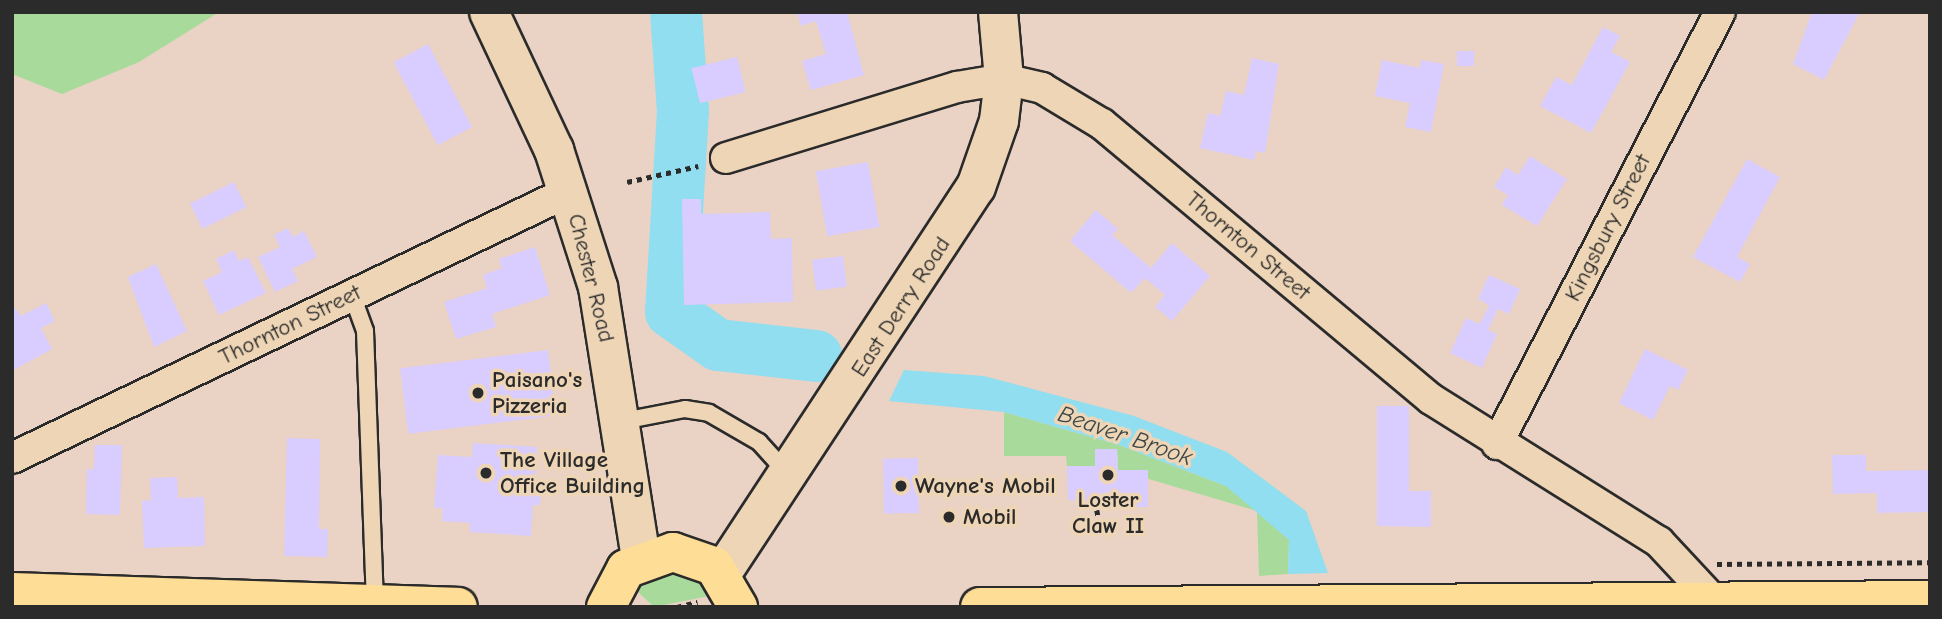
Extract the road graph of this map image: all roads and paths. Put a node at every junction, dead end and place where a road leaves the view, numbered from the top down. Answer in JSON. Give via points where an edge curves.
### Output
{"nodes":[{"id":1,"x":489,"y":12,"type":"edge"},
{"id":2,"x":998,"y":12,"type":"edge"},
{"id":3,"x":1720,"y":12,"type":"edge"},
{"id":4,"x":1004,"y":79,"type":"junction"},
{"id":5,"x":726,"y":158,"type":"dead end"},
{"id":6,"x":689,"y":169,"type":"dead end"},
{"id":7,"x":627,"y":182,"type":"dead end"},
{"id":8,"x":568,"y":192,"type":"junction"},
{"id":9,"x":352,"y":295,"type":"junction"},
{"id":10,"x":623,"y":421,"type":"junction"},
{"id":11,"x":1497,"y":444,"type":"junction"},
{"id":12,"x":12,"y":458,"type":"edge"},
{"id":13,"x":789,"y":475,"type":"junction"},
{"id":14,"x":1097,"y":510,"type":"dead end"},
{"id":15,"x":1101,"y":532,"type":"dead end"},
{"id":16,"x":642,"y":559,"type":"junction"},
{"id":17,"x":1930,"y":562,"type":"edge"},
{"id":18,"x":1691,"y":571,"type":"junction"},
{"id":19,"x":730,"y":590,"type":"edge"},
{"id":20,"x":12,"y":592,"type":"edge"},
{"id":21,"x":86,"y":600,"type":"edge"},
{"id":22,"x":375,"y":600,"type":"junction"},
{"id":23,"x":1930,"y":600,"type":"edge"},
{"id":24,"x":1715,"y":602,"type":"junction"},
{"id":25,"x":1027,"y":606,"type":"edge"},
{"id":26,"x":1236,"y":606,"type":"edge"},
{"id":27,"x":458,"y":607,"type":"edge"},
{"id":28,"x":606,"y":607,"type":"edge"},
{"id":29,"x":980,"y":607,"type":"edge"}],
"edges":[{"from":1,"to":8,"type":"street","name":"Chester Road","via":[[534,100]]},
{"from":2,"to":4,"type":"street","name":"East Derry Road"},
{"from":3,"to":11,"type":"street","name":"Kingsbury Street"},
{"from":4,"to":5,"type":"street","name":"Thornton Street"},
{"from":4,"to":11,"type":"street","name":"Thornton Street","via":[[1042,88],[1102,124],[1431,399]]},
{"from":4,"to":13,"type":"street","name":"East Derry Road","via":[[990,152],[959,218]]},
{"from":6,"to":7,"type":"path"},
{"from":8,"to":9,"type":"street","name":"Thornton Street"},
{"from":8,"to":10,"type":"street","name":"Chester Road","via":[[598,287]]},
{"from":9,"to":12,"type":"street","name":"Thornton Street"},
{"from":9,"to":22,"type":"lane","via":[[365,331]]},
{"from":10,"to":13,"type":"lane","via":[[685,409],[709,413],[759,442]]},
{"from":10,"to":16,"type":"street","name":"Chester Road"},
{"from":11,"to":18,"type":"street","name":"Thornton Street","via":[[1634,524]]},
{"from":13,"to":19,"type":"street","name":"East Derry Road"},
{"from":14,"to":15,"type":"path"},
{"from":16,"to":19,"type":"main road","via":[[684,553]]},
{"from":16,"to":28,"type":"main road","via":[[617,582]]},
{"from":17,"to":18,"type":"path","via":[[1722,563]]},
{"from":18,"to":24,"type":"street","name":"Thornton Street"},
{"from":20,"to":21,"type":"main road"},
{"from":21,"to":22,"type":"main road"},
{"from":22,"to":27,"type":"main road"},
{"from":23,"to":24,"type":"main road"},
{"from":24,"to":26,"type":"main road"},
{"from":25,"to":26,"type":"main road"},
{"from":25,"to":29,"type":"main road"}]}
